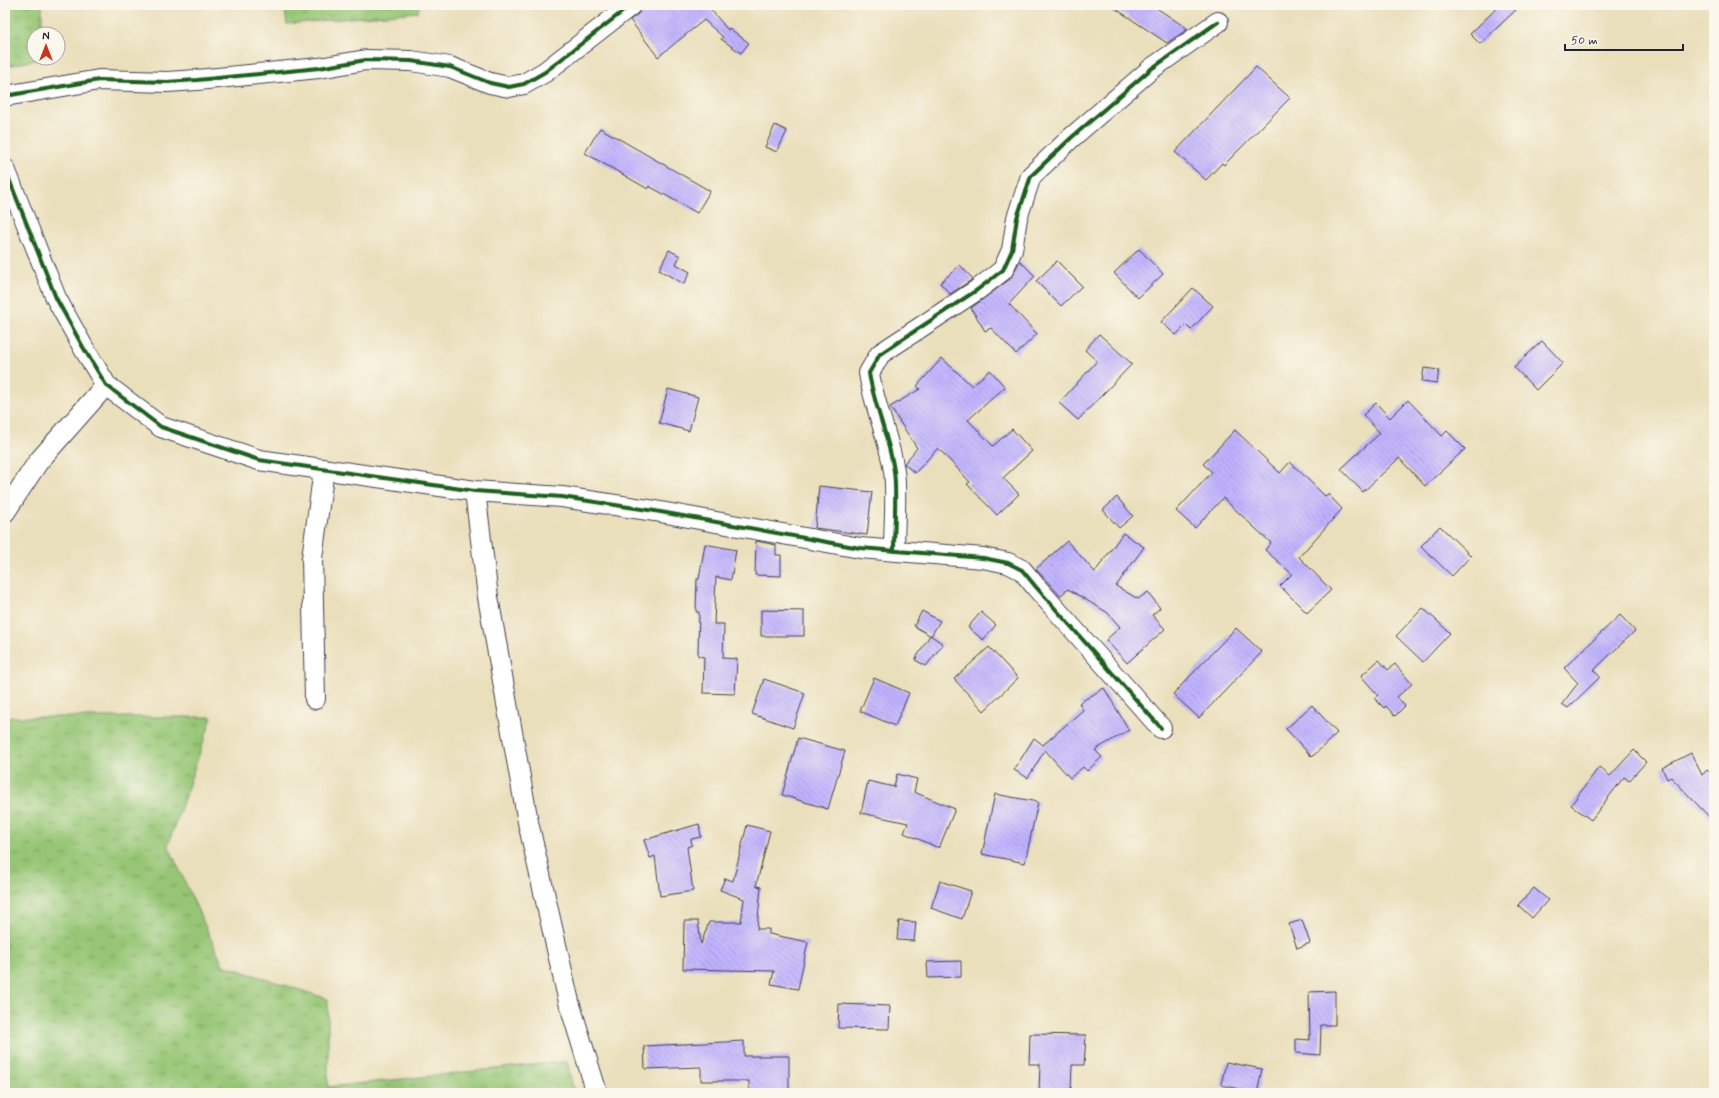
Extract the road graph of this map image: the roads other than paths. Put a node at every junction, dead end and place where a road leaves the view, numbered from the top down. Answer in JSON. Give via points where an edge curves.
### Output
{"nodes":[{"id":1,"x":632,"y":5,"type":"edge"},
{"id":2,"x":1218,"y":22,"type":"dead end"},
{"id":3,"x":5,"y":96,"type":"edge"},
{"id":4,"x":5,"y":169,"type":"edge"},
{"id":5,"x":106,"y":386,"type":"junction"},
{"id":6,"x":324,"y":469,"type":"junction"},
{"id":7,"x":475,"y":490,"type":"junction"},
{"id":8,"x":5,"y":512,"type":"edge"},
{"id":9,"x":894,"y":551,"type":"junction"},
{"id":10,"x":315,"y":699,"type":"dead end"},
{"id":11,"x":1161,"y":728,"type":"dead end"},
{"id":12,"x":597,"y":1093,"type":"edge"}],
"edges":[{"from":1,"to":3,"type":"street","via":[[545,72],[524,84],[509,87],[490,83],[450,67],[411,61],[366,60],[318,68],[197,80],[99,80]]},
{"from":2,"to":9,"type":"street","via":[[1151,69],[1031,176],[1017,218],[1012,250],[1003,270],[880,354],[869,373],[872,396],[884,428],[894,472]]},
{"from":4,"to":5,"type":"street","via":[[56,298]]},
{"from":5,"to":6,"type":"street","via":[[161,427],[258,460]]},
{"from":5,"to":8,"type":"street","via":[[38,462]]},
{"from":6,"to":7,"type":"street"},
{"from":6,"to":10,"type":"street","via":[[312,558]]},
{"from":7,"to":9,"type":"street","via":[[562,497],[860,548]]},
{"from":7,"to":12,"type":"street","via":[[488,597],[528,822],[570,1002]]},
{"from":9,"to":11,"type":"street","via":[[983,558],[1008,563],[1022,570]]}]}
